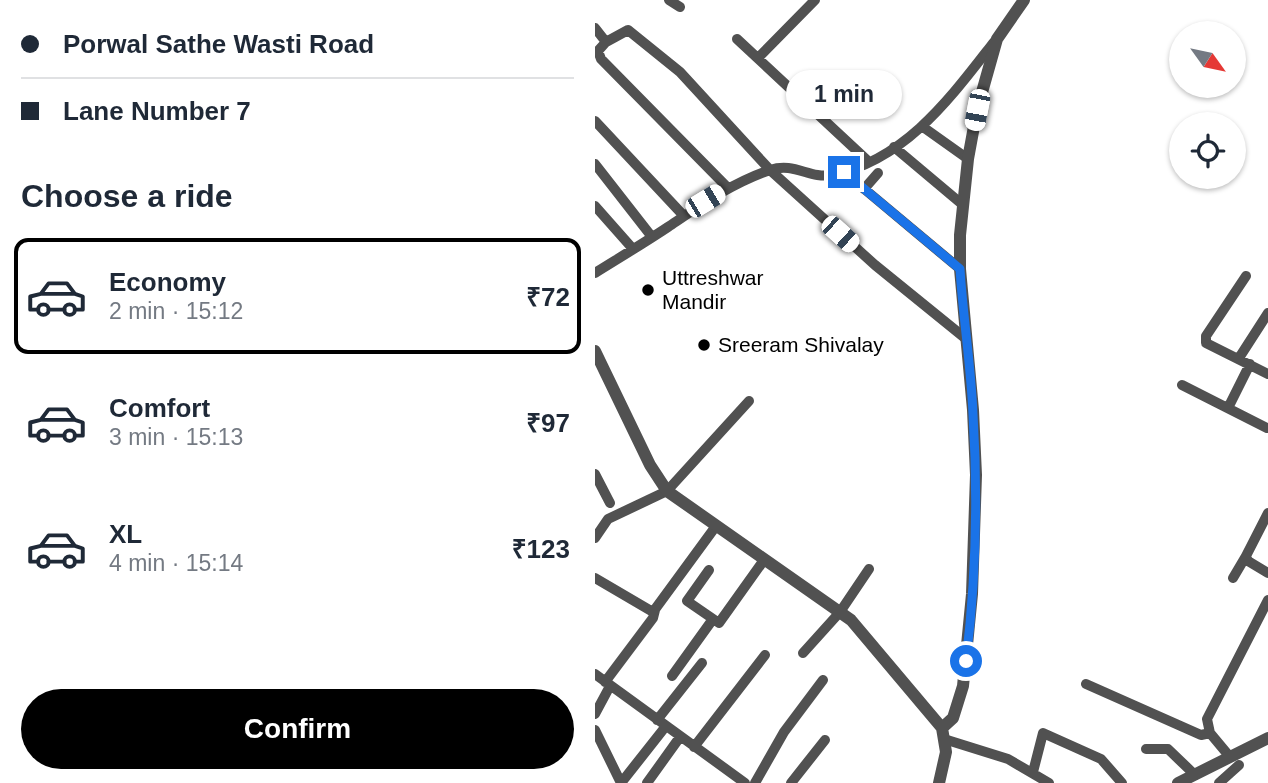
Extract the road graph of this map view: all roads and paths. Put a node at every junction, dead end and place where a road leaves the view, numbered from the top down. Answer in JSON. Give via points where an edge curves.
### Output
{"nodes":[{"id":1,"x":669,"y":0,"type":"edge"},
{"id":2,"x":815,"y":0,"type":"edge"},
{"id":3,"x":1024,"y":0,"type":"edge"},
{"id":4,"x":680,"y":8,"type":"dead end"},
{"id":5,"x":595,"y":28,"type":"edge"},
{"id":6,"x":737,"y":39,"type":"dead end"},
{"id":7,"x":997,"y":39,"type":"junction"},
{"id":8,"x":600,"y":49,"type":"edge"},
{"id":9,"x":758,"y":58,"type":"junction"},
{"id":10,"x":595,"y":121,"type":"edge"},
{"id":11,"x":923,"y":127,"type":"junction"},
{"id":12,"x":894,"y":147,"type":"junction"},
{"id":13,"x":968,"y":159,"type":"junction"},
{"id":14,"x":869,"y":162,"type":"junction"},
{"id":15,"x":595,"y":164,"type":"edge"},
{"id":16,"x":770,"y":170,"type":"junction"},
{"id":17,"x":844,"y":172,"type":"junction"},
{"id":18,"x":878,"y":173,"type":"dead end"},
{"id":19,"x":728,"y":188,"type":"junction"},
{"id":20,"x":864,"y":189,"type":"junction"},
{"id":21,"x":963,"y":205,"type":"junction"},
{"id":22,"x":595,"y":206,"type":"edge"},
{"id":23,"x":683,"y":215,"type":"junction"},
{"id":24,"x":652,"y":237,"type":"junction"},
{"id":25,"x":633,"y":249,"type":"junction"},
{"id":26,"x":960,"y":269,"type":"junction"},
{"id":27,"x":595,"y":272,"type":"edge"},
{"id":28,"x":1246,"y":276,"type":"dead end"},
{"id":29,"x":1267,"y":317,"type":"edge"},
{"id":30,"x":965,"y":338,"type":"junction"},
{"id":31,"x":595,"y":351,"type":"edge"},
{"id":32,"x":1238,"y":358,"type":"junction"},
{"id":33,"x":1250,"y":364,"type":"junction"},
{"id":34,"x":1268,"y":374,"type":"edge"},
{"id":35,"x":1182,"y":385,"type":"dead end"},
{"id":36,"x":749,"y":401,"type":"dead end"},
{"id":37,"x":1228,"y":408,"type":"junction"},
{"id":38,"x":1267,"y":428,"type":"edge"},
{"id":39,"x":595,"y":474,"type":"edge"},
{"id":40,"x":667,"y":491,"type":"junction"},
{"id":41,"x":610,"y":503,"type":"dead end"},
{"id":42,"x":1268,"y":513,"type":"edge"},
{"id":43,"x":716,"y":526,"type":"junction"},
{"id":44,"x":595,"y":538,"type":"edge"},
{"id":45,"x":1246,"y":556,"type":"junction"},
{"id":46,"x":764,"y":560,"type":"junction"},
{"id":47,"x":869,"y":569,"type":"dead end"},
{"id":48,"x":709,"y":570,"type":"dead end"},
{"id":49,"x":1268,"y":573,"type":"edge"},
{"id":50,"x":595,"y":578,"type":"edge"},
{"id":51,"x":1233,"y":578,"type":"dead end"},
{"id":52,"x":1268,"y":600,"type":"edge"},
{"id":53,"x":655,"y":610,"type":"junction"},
{"id":54,"x":840,"y":612,"type":"junction"},
{"id":55,"x":713,"y":619,"type":"junction"},
{"id":56,"x":803,"y":653,"type":"dead end"},
{"id":57,"x":765,"y":654,"type":"dead end"},
{"id":58,"x":702,"y":663,"type":"dead end"},
{"id":59,"x":595,"y":674,"type":"edge"},
{"id":60,"x":672,"y":676,"type":"dead end"},
{"id":61,"x":823,"y":680,"type":"dead end"},
{"id":62,"x":607,"y":684,"type":"junction"},
{"id":63,"x":1086,"y":684,"type":"dead end"},
{"id":64,"x":595,"y":714,"type":"edge"},
{"id":65,"x":661,"y":723,"type":"junction"},
{"id":66,"x":595,"y":730,"type":"edge"},
{"id":67,"x":1210,"y":733,"type":"junction"},
{"id":68,"x":943,"y":734,"type":"junction"},
{"id":69,"x":680,"y":737,"type":"junction"},
{"id":70,"x":1268,"y":738,"type":"edge"},
{"id":71,"x":825,"y":740,"type":"dead end"},
{"id":72,"x":694,"y":747,"type":"junction"},
{"id":73,"x":1146,"y":749,"type":"dead end"},
{"id":74,"x":1235,"y":761,"type":"junction"},
{"id":75,"x":1033,"y":772,"type":"junction"},
{"id":76,"x":1195,"y":775,"type":"junction"},
{"id":77,"x":621,"y":783,"type":"edge"},
{"id":78,"x":647,"y":783,"type":"edge"},
{"id":79,"x":745,"y":783,"type":"edge"},
{"id":80,"x":755,"y":783,"type":"edge"},
{"id":81,"x":791,"y":783,"type":"edge"},
{"id":82,"x":939,"y":783,"type":"edge"},
{"id":83,"x":1049,"y":783,"type":"edge"},
{"id":84,"x":1122,"y":783,"type":"edge"},
{"id":85,"x":1178,"y":783,"type":"edge"},
{"id":86,"x":1219,"y":783,"type":"edge"}],
"edges":[{"from":1,"to":4,"type":"street"},
{"from":2,"to":9,"type":"street"},
{"from":3,"to":7,"type":"street"},
{"from":5,"to":8,"type":"street"},
{"from":6,"to":9,"type":"street"},
{"from":7,"to":11,"type":"street"},
{"from":7,"to":13,"type":"street"},
{"from":8,"to":16,"type":"street","via":[[628,30],[639,36],[680,72]]},
{"from":8,"to":19,"type":"street","via":[[601,59]]},
{"from":9,"to":14,"type":"street"},
{"from":10,"to":23,"type":"street"},
{"from":11,"to":12,"type":"street"},
{"from":11,"to":13,"type":"street"},
{"from":12,"to":14,"type":"street"},
{"from":12,"to":21,"type":"street"},
{"from":13,"to":21,"type":"street"},
{"from":14,"to":17,"type":"street"},
{"from":15,"to":24,"type":"street"},
{"from":16,"to":17,"type":"street","via":[[792,166],[828,176]]},
{"from":16,"to":19,"type":"street"},
{"from":16,"to":30,"type":"street"},
{"from":17,"to":20,"type":"street"},
{"from":18,"to":20,"type":"street"},
{"from":19,"to":23,"type":"street"},
{"from":20,"to":26,"type":"street"},
{"from":21,"to":26,"type":"street"},
{"from":22,"to":25,"type":"street"},
{"from":23,"to":24,"type":"street"},
{"from":24,"to":25,"type":"street"},
{"from":25,"to":27,"type":"street"},
{"from":26,"to":30,"type":"street"},
{"from":28,"to":32,"type":"street","via":[[1206,336],[1209,346]]},
{"from":29,"to":32,"type":"street"},
{"from":30,"to":68,"type":"street","via":[[975,475],[972,594],[963,686]]},
{"from":31,"to":40,"type":"street"},
{"from":32,"to":33,"type":"street"},
{"from":33,"to":34,"type":"street"},
{"from":33,"to":37,"type":"street"},
{"from":35,"to":37,"type":"street"},
{"from":36,"to":40,"type":"street"},
{"from":37,"to":38,"type":"street"},
{"from":39,"to":41,"type":"street"},
{"from":40,"to":43,"type":"street"},
{"from":40,"to":44,"type":"street","via":[[608,519]]},
{"from":42,"to":45,"type":"street"},
{"from":43,"to":46,"type":"street"},
{"from":43,"to":53,"type":"street"},
{"from":45,"to":49,"type":"street"},
{"from":45,"to":51,"type":"street"},
{"from":46,"to":54,"type":"street"},
{"from":46,"to":55,"type":"street","via":[[719,623]]},
{"from":47,"to":54,"type":"street"},
{"from":48,"to":55,"type":"street","via":[[687,601]]},
{"from":50,"to":53,"type":"street","via":[[647,610]]},
{"from":52,"to":67,"type":"street","via":[[1207,719]]},
{"from":53,"to":62,"type":"street"},
{"from":54,"to":56,"type":"street"},
{"from":54,"to":68,"type":"street"},
{"from":55,"to":60,"type":"street"},
{"from":57,"to":72,"type":"street"},
{"from":58,"to":65,"type":"street"},
{"from":59,"to":62,"type":"street"},
{"from":61,"to":80,"type":"street","via":[[784,732]]},
{"from":62,"to":64,"type":"street"},
{"from":62,"to":65,"type":"street"},
{"from":63,"to":67,"type":"street","via":[[1201,735]]},
{"from":65,"to":69,"type":"street"},
{"from":65,"to":77,"type":"street"},
{"from":66,"to":77,"type":"street"},
{"from":67,"to":74,"type":"street"},
{"from":68,"to":75,"type":"street"},
{"from":68,"to":82,"type":"street","via":[[946,752]]},
{"from":69,"to":72,"type":"street"},
{"from":69,"to":78,"type":"street"},
{"from":70,"to":74,"type":"street"},
{"from":71,"to":81,"type":"street"},
{"from":72,"to":79,"type":"street"},
{"from":73,"to":76,"type":"street","via":[[1168,749]]},
{"from":74,"to":76,"type":"street"},
{"from":74,"to":86,"type":"street"},
{"from":75,"to":83,"type":"street"},
{"from":75,"to":84,"type":"street","via":[[1043,733],[1101,759]]},
{"from":76,"to":85,"type":"street"}]}
